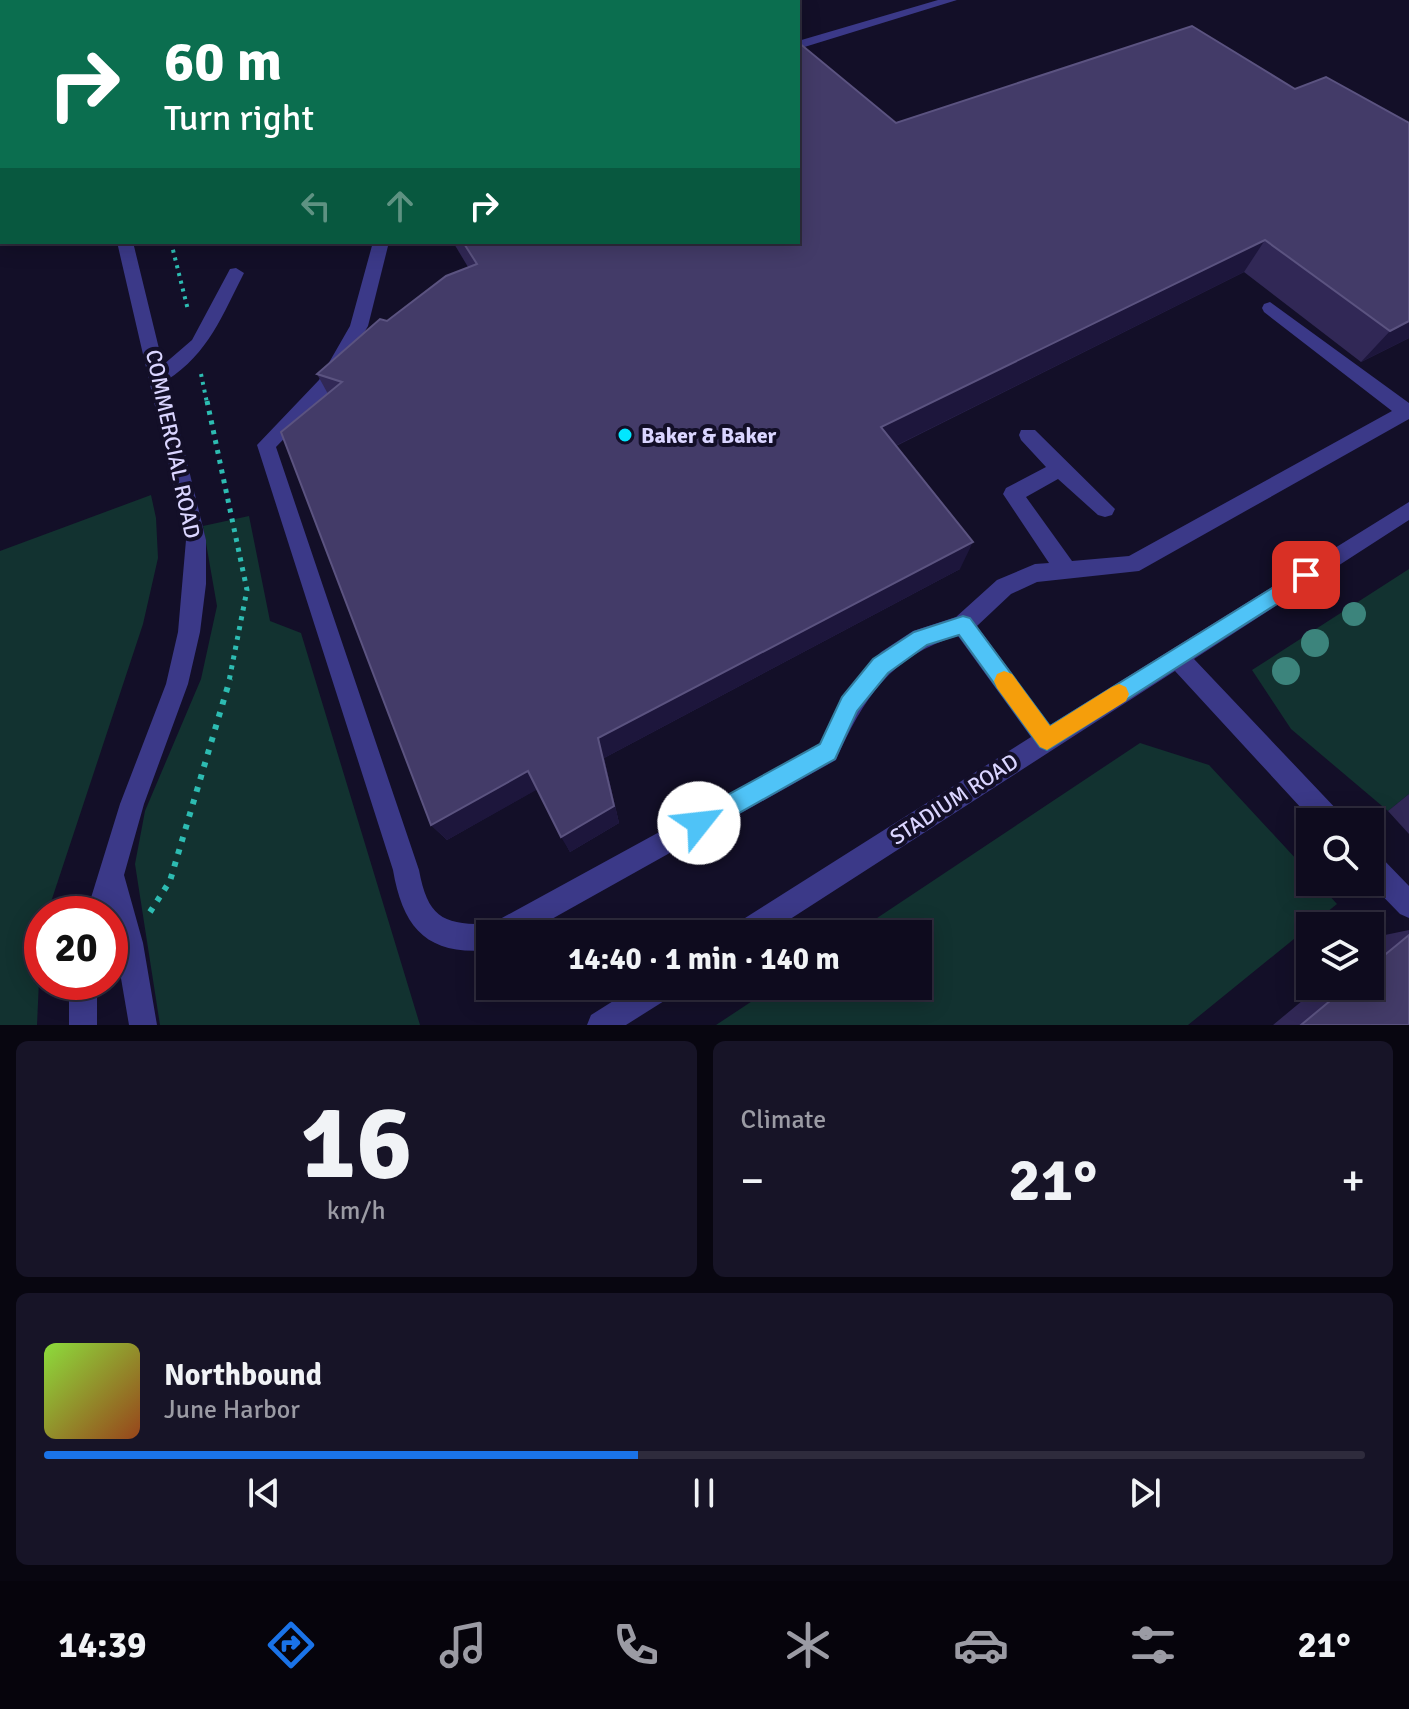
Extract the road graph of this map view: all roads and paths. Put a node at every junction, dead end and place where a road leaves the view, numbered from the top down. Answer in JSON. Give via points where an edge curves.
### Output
{"nodes":[{"id":1,"x":951,"y":0,"type":"edge"},
{"id":2,"x":800,"y":44,"type":"edge"},
{"id":3,"x":126,"y":244,"type":"edge"},
{"id":4,"x":380,"y":244,"type":"edge"},
{"id":5,"x":236,"y":273,"type":"dead end"},
{"id":6,"x":1270,"y":308,"type":"dead end"},
{"id":7,"x":159,"y":376,"type":"junction"},
{"id":8,"x":1408,"y":411,"type":"edge"},
{"id":9,"x":1028,"y":435,"type":"dead end"},
{"id":10,"x":1060,"y":469,"type":"junction"},
{"id":11,"x":1105,"y":509,"type":"dead end"},
{"id":12,"x":1409,"y":510,"type":"edge"},
{"id":13,"x":1067,"y":571,"type":"junction"},
{"id":14,"x":963,"y":625,"type":"junction"},
{"id":15,"x":1177,"y":657,"type":"junction"},
{"id":16,"x":1047,"y":740,"type":"junction"},
{"id":17,"x":1318,"y":808,"type":"edge"},
{"id":18,"x":111,"y":876,"type":"junction"},
{"id":19,"x":1384,"y":879,"type":"edge"},
{"id":20,"x":105,"y":896,"type":"edge"},
{"id":21,"x":1409,"y":905,"type":"edge"},
{"id":22,"x":524,"y":920,"type":"edge"},
{"id":23,"x":765,"y":920,"type":"edge"},
{"id":24,"x":476,"y":939,"type":"edge"},
{"id":25,"x":83,"y":1000,"type":"edge"},
{"id":26,"x":640,"y":1000,"type":"edge"},
{"id":27,"x":83,"y":1025,"type":"edge"},
{"id":28,"x":143,"y":1025,"type":"edge"},
{"id":29,"x":601,"y":1025,"type":"edge"}],
"edges":[{"from":1,"to":2,"type":"street"},
{"from":3,"to":7,"type":"street","name":"COMMERCIAL ROAD"},
{"from":4,"to":24,"type":"street","via":[[359,326],[325,385],[266,445],[406,870],[409,897],[422,919],[442,935]]},
{"from":5,"to":7,"type":"street","via":[[196,349],[180,366]]},
{"from":6,"to":8,"type":"street"},
{"from":7,"to":18,"type":"street","name":"COMMERCIAL ROAD","via":[[196,540],[195,584],[177,684]]},
{"from":8,"to":13,"type":"street","via":[[1132,565]]},
{"from":9,"to":10,"type":"street"},
{"from":10,"to":11,"type":"street"},
{"from":10,"to":13,"type":"street","via":[[1013,494]]},
{"from":12,"to":15,"type":"street","name":"STADIUM ROAD"},
{"from":13,"to":14,"type":"street","via":[[1035,573],[1004,587]]},
{"from":14,"to":16,"type":"street"},
{"from":14,"to":22,"type":"street","via":[[921,638],[881,666],[849,704],[828,752]]},
{"from":15,"to":16,"type":"street","name":"STADIUM ROAD"},
{"from":15,"to":17,"type":"street"},
{"from":16,"to":23,"type":"street","name":"STADIUM ROAD"},
{"from":18,"to":20,"type":"street","name":"COMMERCIAL ROAD"},
{"from":18,"to":28,"type":"street","via":[[130,943]]},
{"from":19,"to":21,"type":"street"},
{"from":25,"to":27,"type":"street"},
{"from":26,"to":29,"type":"street"}]}
